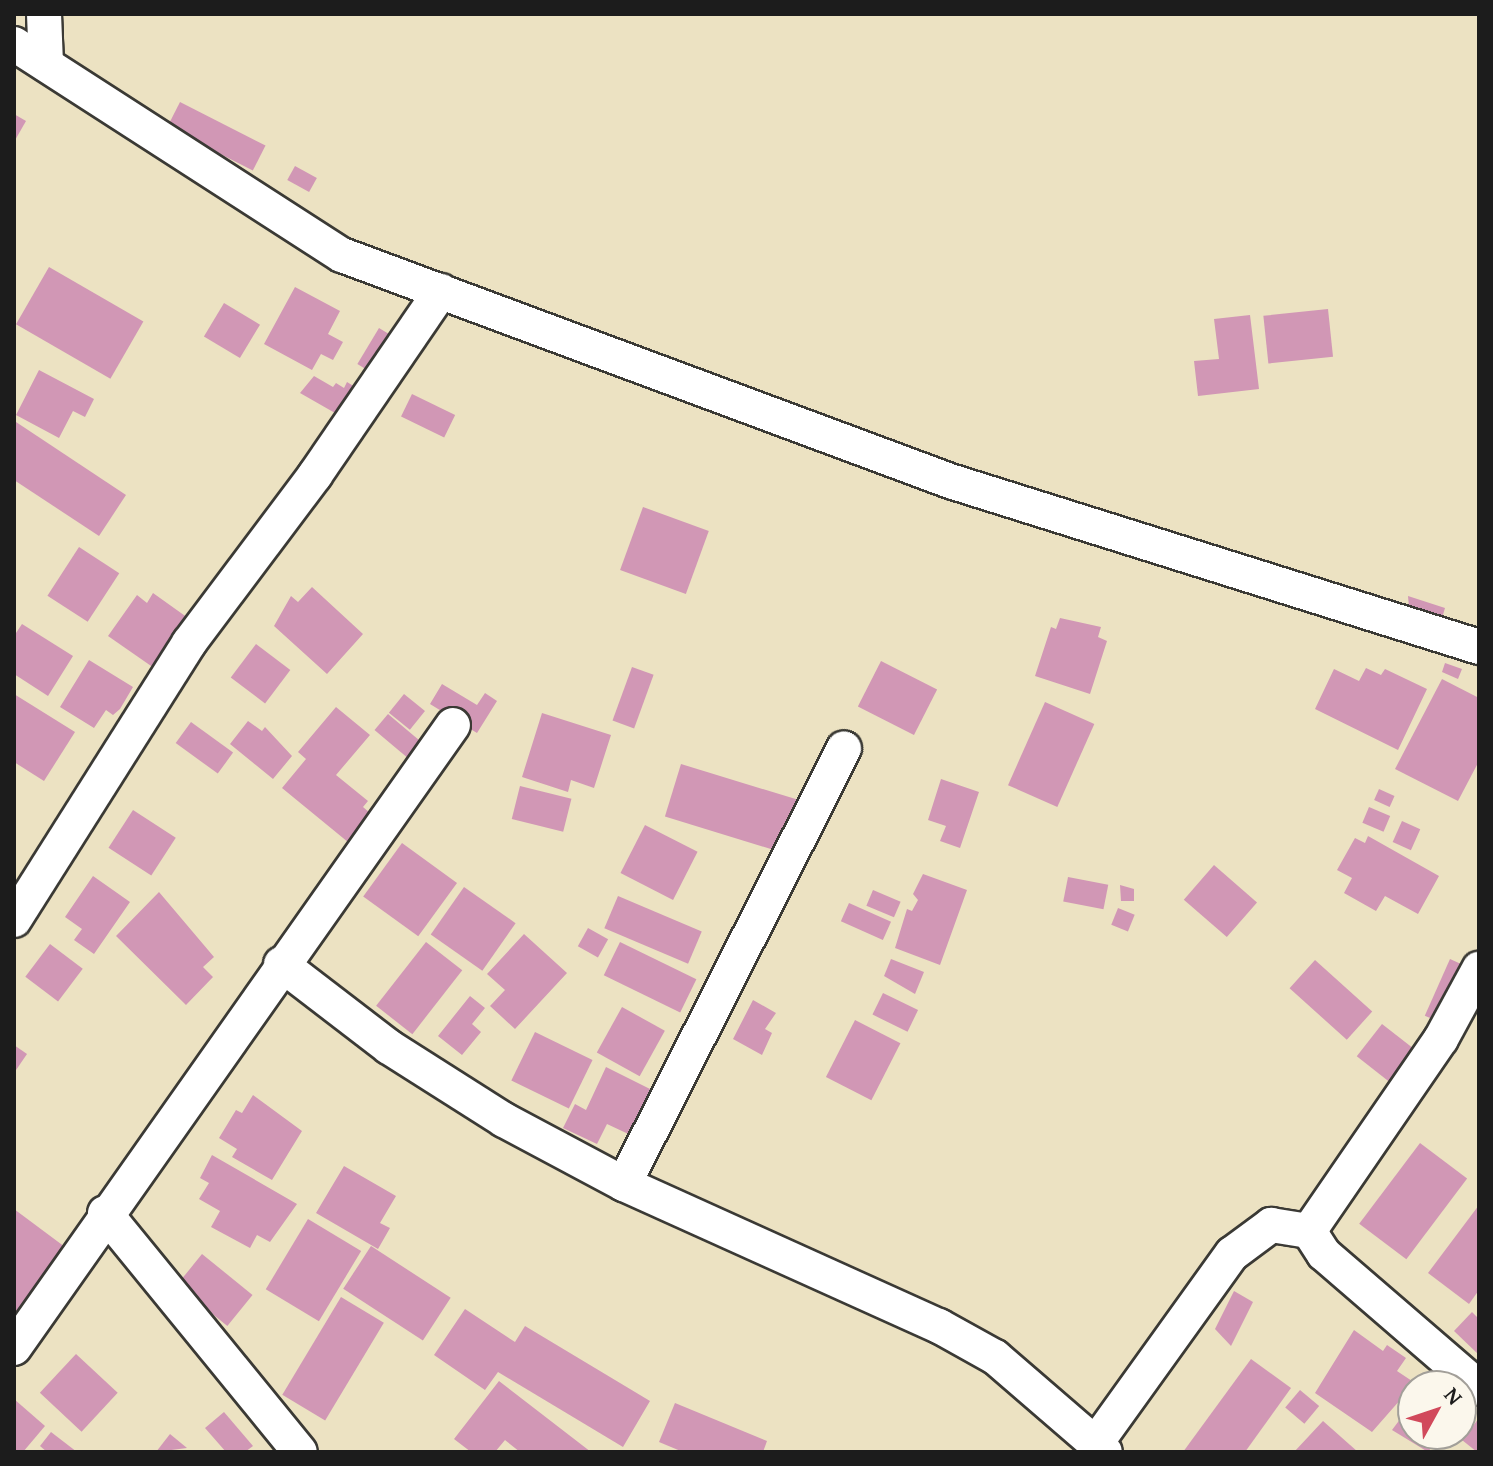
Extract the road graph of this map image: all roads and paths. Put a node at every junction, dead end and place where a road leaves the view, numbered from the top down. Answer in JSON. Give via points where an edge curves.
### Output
{"nodes":[{"id":1,"x":44,"y":14,"type":"edge"},
{"id":2,"x":14,"y":44,"type":"edge"},
{"id":3,"x":46,"y":64,"type":"junction"},
{"id":4,"x":441,"y":291,"type":"junction"},
{"id":5,"x":1479,"y":647,"type":"edge"},
{"id":6,"x":453,"y":725,"type":"dead end"},
{"id":7,"x":844,"y":748,"type":"dead end"},
{"id":8,"x":14,"y":920,"type":"edge"},
{"id":9,"x":281,"y":964,"type":"junction"},
{"id":10,"x":1479,"y":969,"type":"edge"},
{"id":11,"x":624,"y":1184,"type":"junction"},
{"id":12,"x":105,"y":1213,"type":"junction"},
{"id":13,"x":1309,"y":1231,"type":"junction"},
{"id":14,"x":14,"y":1348,"type":"edge"},
{"id":15,"x":1479,"y":1388,"type":"edge"},
{"id":16,"x":1100,"y":1448,"type":"edge"},
{"id":17,"x":300,"y":1452,"type":"edge"}],
"edges":[{"from":1,"to":3,"type":"street"},
{"from":2,"to":3,"type":"street"},
{"from":3,"to":4,"type":"street","via":[[342,255]]},
{"from":4,"to":5,"type":"street","via":[[950,481]]},
{"from":4,"to":8,"type":"street","via":[[315,475],[189,643]]},
{"from":6,"to":9,"type":"street"},
{"from":7,"to":11,"type":"street"},
{"from":9,"to":11,"type":"street","via":[[389,1047],[504,1120]]},
{"from":9,"to":12,"type":"street"},
{"from":10,"to":13,"type":"street","via":[[1441,1039]]},
{"from":11,"to":16,"type":"street","via":[[939,1326],[995,1357]]},
{"from":12,"to":14,"type":"street"},
{"from":12,"to":17,"type":"street"},
{"from":13,"to":15,"type":"street","via":[[1324,1254]]},
{"from":13,"to":16,"type":"street","via":[[1271,1225],[1232,1254]]}]}
